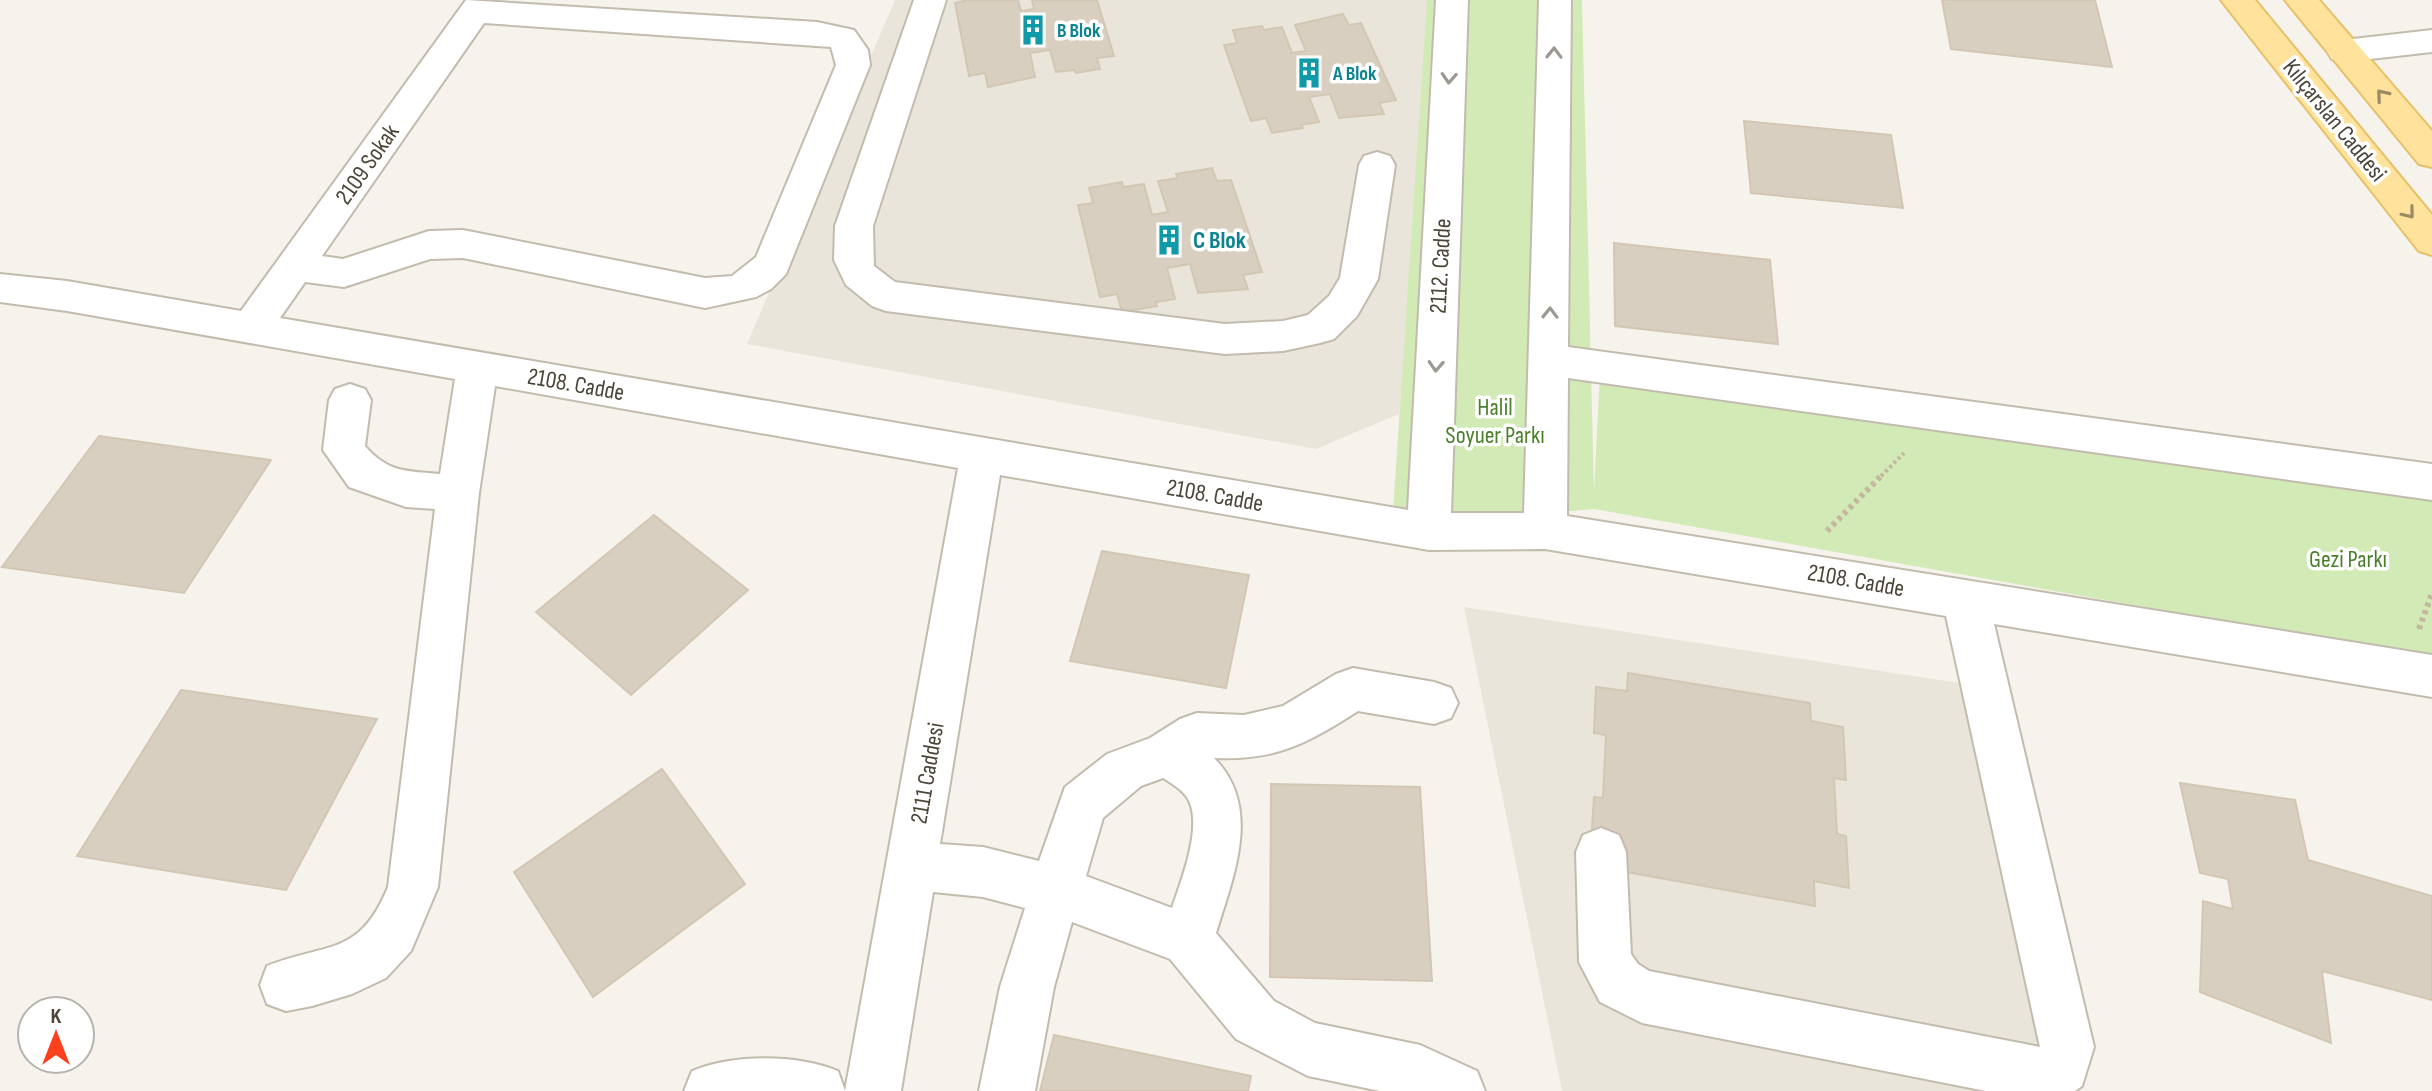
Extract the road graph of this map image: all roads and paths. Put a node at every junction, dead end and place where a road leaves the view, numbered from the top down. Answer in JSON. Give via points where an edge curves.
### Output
{"nodes":[{"id":1,"x":930,"y":0,"type":"edge"},
{"id":2,"x":1452,"y":0,"type":"edge"},
{"id":3,"x":1555,"y":0,"type":"edge"},
{"id":4,"x":2237,"y":0,"type":"edge"},
{"id":5,"x":2301,"y":0,"type":"edge"},
{"id":6,"x":478,"y":6,"type":"edge"},
{"id":7,"x":2432,"y":41,"type":"edge"},
{"id":8,"x":2344,"y":51,"type":"junction"},
{"id":9,"x":2429,"y":148,"type":"edge"},
{"id":10,"x":1377,"y":165,"type":"dead end"},
{"id":11,"x":2432,"y":241,"type":"edge"},
{"id":12,"x":295,"y":266,"type":"junction"},
{"id":13,"x":14,"y":290,"type":"edge"},
{"id":14,"x":0,"y":323,"type":"edge"},
{"id":15,"x":251,"y":328,"type":"junction"},
{"id":16,"x":1549,"y":360,"type":"junction"},
{"id":17,"x":477,"y":367,"type":"junction"},
{"id":18,"x":350,"y":400,"type":"dead end"},
{"id":19,"x":1942,"y":414,"type":"junction"},
{"id":20,"x":982,"y":454,"type":"junction"},
{"id":21,"x":2432,"y":482,"type":"edge"},
{"id":22,"x":458,"y":493,"type":"junction"},
{"id":23,"x":1545,"y":531,"type":"junction"},
{"id":24,"x":1429,"y":532,"type":"junction"},
{"id":25,"x":1790,"y":569,"type":"junction"},
{"id":26,"x":1965,"y":598,"type":"junction"},
{"id":27,"x":2432,"y":676,"type":"edge"},
{"id":28,"x":1434,"y":703,"type":"dead end"},
{"id":29,"x":1166,"y":754,"type":"junction"},
{"id":30,"x":1601,"y":852,"type":"dead end"},
{"id":31,"x":911,"y":866,"type":"junction"},
{"id":32,"x":1057,"y":891,"type":"junction"},
{"id":33,"x":1188,"y":940,"type":"junction"},
{"id":34,"x":286,"y":985,"type":"dead end"},
{"id":35,"x":712,"y":1091,"type":"edge"},
{"id":36,"x":818,"y":1091,"type":"edge"},
{"id":37,"x":873,"y":1091,"type":"edge"},
{"id":38,"x":1007,"y":1091,"type":"edge"},
{"id":39,"x":1457,"y":1091,"type":"edge"}],
"edges":[{"from":1,"to":10,"type":"street","via":[[854,226],[851,257],[861,282],[886,296],[1225,339],[1320,328],[1343,306],[1359,279]]},
{"from":2,"to":24,"type":"street","name":"2112. Cadde","one_way":true},
{"from":16,"to":3,"type":"street","one_way":true},
{"from":4,"to":11,"type":"main road","name":"Kılıçarslan Caddesi","one_way":true},
{"from":5,"to":8,"type":"main road","name":"Kılıçarslan Caddesi"},
{"from":6,"to":12,"type":"street","name":"2109 Sokak"},
{"from":6,"to":12,"type":"street","via":[[842,38],[853,65],[772,264],[747,286],[705,293],[463,244],[429,245],[344,273]]},
{"from":7,"to":8,"type":"street"},
{"from":9,"to":8,"type":"main road","name":"Kılıçarslan Caddesi","one_way":true},
{"from":12,"to":15,"type":"street","name":"2109 Sokak"},
{"from":13,"to":14,"type":"street"},
{"from":13,"to":15,"type":"street","name":"2108. Cadde"},
{"from":15,"to":17,"type":"street","name":"2108. Cadde"},
{"from":16,"to":19,"type":"street"},
{"from":16,"to":23,"type":"street"},
{"from":17,"to":20,"type":"street","name":"2108. Cadde"},
{"from":17,"to":22,"type":"street"},
{"from":18,"to":22,"type":"street","via":[[344,450],[364,475],[406,489]]},
{"from":19,"to":21,"type":"street"},
{"from":19,"to":25,"type":"path"},
{"from":20,"to":24,"type":"street","name":"2108. Cadde"},
{"from":20,"to":31,"type":"street","name":"2111 Caddesi"},
{"from":22,"to":34,"type":"street","via":[[413,887],[406,908],[378,954],[343,974]]},
{"from":23,"to":24,"type":"street","name":"2108. Cadde"},
{"from":23,"to":25,"type":"street","name":"2108. Cadde"},
{"from":25,"to":26,"type":"street","name":"2108. Cadde"},
{"from":26,"to":27,"type":"street","name":"2108. Cadde"},
{"from":26,"to":30,"type":"street","via":[[2061,1012],[2067,1047],[2063,1067],[2049,1076],[1642,996],[1619,983],[1605,962]]},
{"from":28,"to":29,"type":"street","via":[[1353,689],[1293,726],[1244,737],[1197,735]]},
{"from":29,"to":32,"type":"street","via":[[1124,770],[1082,804]]},
{"from":29,"to":33,"type":"street","via":[[1190,766],[1213,794],[1218,835]]},
{"from":31,"to":32,"type":"street","via":[[983,872]]},
{"from":31,"to":37,"type":"street","name":"2111 Caddesi"},
{"from":32,"to":33,"type":"street"},
{"from":32,"to":38,"type":"street","via":[[1027,987]]},
{"from":33,"to":39,"type":"street","via":[[1255,1020],[1308,1049],[1420,1072]]},
{"from":35,"to":36,"type":"street"}]}
